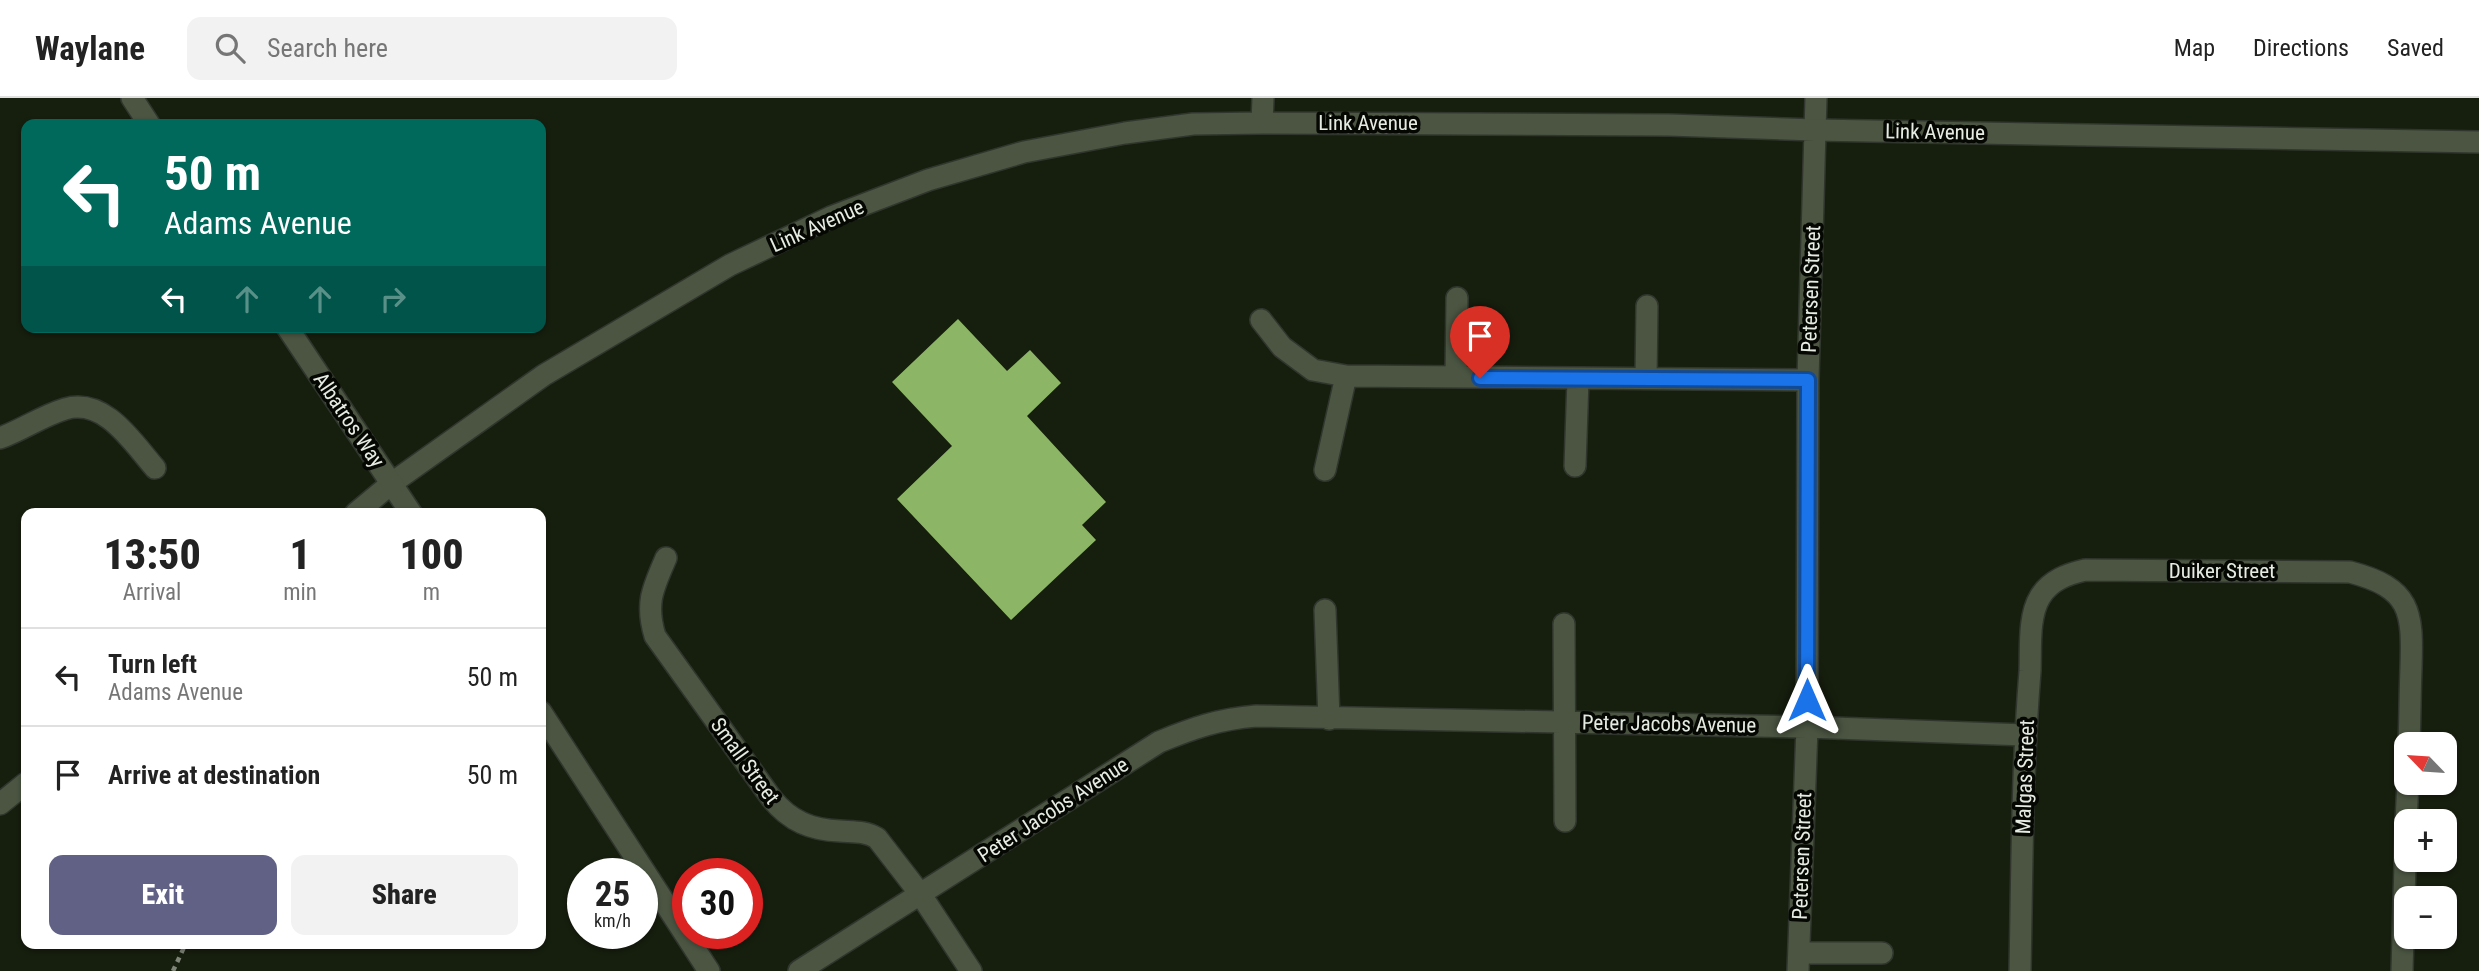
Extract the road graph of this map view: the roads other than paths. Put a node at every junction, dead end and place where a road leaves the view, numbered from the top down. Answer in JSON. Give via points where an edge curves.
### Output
{"nodes":[{"id":1,"x":132,"y":98,"type":"edge"},
{"id":2,"x":1263,"y":98,"type":"edge"},
{"id":3,"x":1816,"y":98,"type":"edge"},
{"id":4,"x":146,"y":119,"type":"edge"},
{"id":5,"x":1262,"y":123,"type":"junction"},
{"id":6,"x":1815,"y":130,"type":"junction"},
{"id":7,"x":2479,"y":142,"type":"edge"},
{"id":8,"x":1457,"y":298,"type":"dead end"},
{"id":9,"x":1647,"y":306,"type":"dead end"},
{"id":10,"x":1261,"y":320,"type":"dead end"},
{"id":11,"x":291,"y":333,"type":"edge"},
{"id":12,"x":1346,"y":376,"type":"junction"},
{"id":13,"x":1456,"y":377,"type":"junction"},
{"id":14,"x":1646,"y":378,"type":"junction"},
{"id":15,"x":1578,"y":379,"type":"junction"},
{"id":16,"x":1808,"y":380,"type":"junction"},
{"id":17,"x":0,"y":438,"type":"edge"},
{"id":18,"x":1575,"y":466,"type":"dead end"},
{"id":19,"x":155,"y":468,"type":"dead end"},
{"id":20,"x":1325,"y":470,"type":"dead end"},
{"id":21,"x":392,"y":484,"type":"junction"},
{"id":22,"x":362,"y":508,"type":"edge"},
{"id":23,"x":408,"y":508,"type":"edge"},
{"id":24,"x":666,"y":558,"type":"dead end"},
{"id":25,"x":2048,"y":587,"type":"joint"},
{"id":26,"x":1325,"y":610,"type":"dead end"},
{"id":27,"x":1564,"y":624,"type":"dead end"},
{"id":28,"x":1329,"y":719,"type":"junction"},
{"id":29,"x":546,"y":720,"type":"edge"},
{"id":30,"x":1566,"y":723,"type":"junction"},
{"id":31,"x":1807,"y":727,"type":"junction"},
{"id":32,"x":2409,"y":732,"type":"edge"},
{"id":33,"x":2025,"y":735,"type":"junction"},
{"id":34,"x":21,"y":787,"type":"edge"},
{"id":35,"x":0,"y":804,"type":"edge"},
{"id":36,"x":1565,"y":821,"type":"dead end"},
{"id":37,"x":2405,"y":872,"type":"edge"},
{"id":38,"x":921,"y":895,"type":"junction"},
{"id":39,"x":1882,"y":953,"type":"dead end"},
{"id":40,"x":1799,"y":962,"type":"edge"},
{"id":41,"x":709,"y":971,"type":"edge"},
{"id":42,"x":799,"y":971,"type":"edge"},
{"id":43,"x":971,"y":971,"type":"edge"},
{"id":44,"x":2020,"y":971,"type":"edge"},
{"id":45,"x":2402,"y":971,"type":"edge"}],
"edges":[{"from":1,"to":4,"type":"street"},
{"from":2,"to":5,"type":"street"},
{"from":3,"to":6,"type":"street","name":"Petersen Street"},
{"from":5,"to":6,"type":"street","name":"Link Avenue"},
{"from":5,"to":21,"type":"street","name":"Link Avenue","via":[[1194,124],[1024,152],[928,180],[831,217],[730,265],[544,375]]},
{"from":6,"to":7,"type":"street","name":"Link Avenue"},
{"from":6,"to":16,"type":"street","name":"Petersen Street"},
{"from":8,"to":13,"type":"street"},
{"from":9,"to":14,"type":"street"},
{"from":10,"to":12,"type":"street","via":[[1282,347],[1313,370]]},
{"from":11,"to":21,"type":"street","name":"Albatros Way"},
{"from":12,"to":13,"type":"street"},
{"from":12,"to":20,"type":"street"},
{"from":13,"to":15,"type":"street"},
{"from":14,"to":15,"type":"street"},
{"from":14,"to":16,"type":"street"},
{"from":15,"to":18,"type":"street"},
{"from":16,"to":31,"type":"street","name":"Petersen Street"},
{"from":17,"to":19,"type":"street","via":[[67,408],[83,409],[113,420]]},
{"from":21,"to":22,"type":"street","name":"Link Avenue"},
{"from":21,"to":23,"type":"street","name":"Albatros Way"},
{"from":24,"to":38,"type":"street","name":"Small Street","via":[[651,593],[655,636],[772,799],[810,827],[877,838]]},
{"from":25,"to":32,"type":"street","name":"Duiker Street","via":[[2085,570],[2350,572],[2384,585],[2396,594],[2412,629]]},
{"from":25,"to":33,"type":"street","name":"Malgas Street","via":[[2034,618]]},
{"from":26,"to":28,"type":"street"},
{"from":27,"to":30,"type":"street","name":"Peter Jacobs Avenue"},
{"from":28,"to":30,"type":"street","name":"Peter Jacobs Avenue"},
{"from":28,"to":38,"type":"street","name":"Peter Jacobs Avenue","via":[[1227,718],[1158,742]]},
{"from":29,"to":41,"type":"street"},
{"from":30,"to":31,"type":"street","name":"Peter Jacobs Avenue"},
{"from":30,"to":36,"type":"street","name":"Peter Jacobs Avenue"},
{"from":31,"to":33,"type":"street","name":"Peter Jacobs Avenue"},
{"from":31,"to":40,"type":"street","name":"Petersen Street"},
{"from":33,"to":44,"type":"street","name":"Malgas Street"},
{"from":34,"to":35,"type":"street"},
{"from":37,"to":45,"type":"street"},
{"from":38,"to":42,"type":"street","name":"Peter Jacobs Avenue"},
{"from":38,"to":43,"type":"street","name":"Small Street"},
{"from":39,"to":40,"type":"street","name":"Petersen Street"}]}
